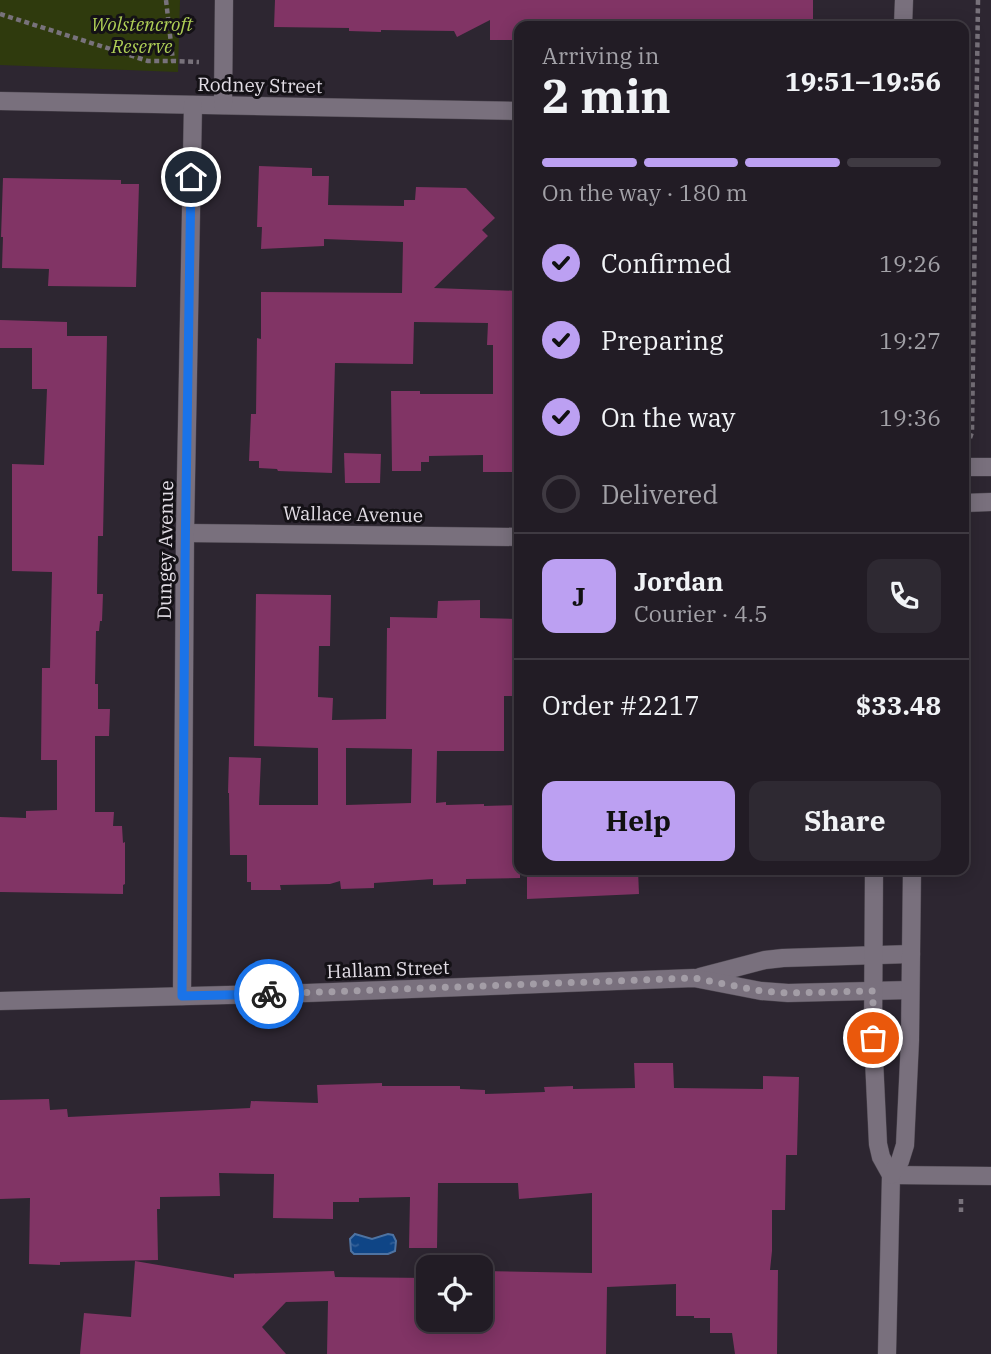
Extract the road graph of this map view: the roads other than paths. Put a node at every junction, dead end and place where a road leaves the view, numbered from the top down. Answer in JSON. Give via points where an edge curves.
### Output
{"nodes":[{"id":1,"x":224,"y":0,"type":"edge"},
{"id":2,"x":904,"y":0,"type":"edge"},
{"id":3,"x":903,"y":21,"type":"edge"},
{"id":4,"x":0,"y":101,"type":"edge"},
{"id":5,"x":193,"y":104,"type":"junction"},
{"id":6,"x":223,"y":105,"type":"junction"},
{"id":7,"x":514,"y":111,"type":"edge"},
{"id":8,"x":969,"y":467,"type":"edge"},
{"id":9,"x":991,"y":467,"type":"edge"},
{"id":10,"x":991,"y":502,"type":"edge"},
{"id":11,"x":969,"y":503,"type":"edge"},
{"id":12,"x":186,"y":533,"type":"junction"},
{"id":13,"x":514,"y":537,"type":"edge"},
{"id":14,"x":874,"y":875,"type":"edge"},
{"id":15,"x":912,"y":875,"type":"edge"},
{"id":16,"x":911,"y":954,"type":"junction"},
{"id":17,"x":873,"y":955,"type":"junction"},
{"id":18,"x":694,"y":978,"type":"junction"},
{"id":19,"x":910,"y":990,"type":"junction"},
{"id":20,"x":873,"y":991,"type":"junction"},
{"id":21,"x":182,"y":996,"type":"junction"},
{"id":22,"x":0,"y":1001,"type":"edge"},
{"id":23,"x":891,"y":1175,"type":"junction"},
{"id":24,"x":991,"y":1176,"type":"edge"},
{"id":25,"x":887,"y":1354,"type":"edge"}],
"edges":[{"from":1,"to":6,"type":"street"},
{"from":2,"to":3,"type":"street"},
{"from":4,"to":5,"type":"street","name":"Rodney Street"},
{"from":5,"to":6,"type":"street","name":"Rodney Street"},
{"from":5,"to":12,"type":"street","name":"Dungey Avenue"},
{"from":6,"to":7,"type":"street","name":"Rodney Street"},
{"from":8,"to":9,"type":"street"},
{"from":10,"to":11,"type":"street"},
{"from":12,"to":13,"type":"street","name":"Wallace Avenue"},
{"from":12,"to":21,"type":"street","name":"Dungey Avenue"},
{"from":14,"to":17,"type":"street"},
{"from":15,"to":16,"type":"street"},
{"from":16,"to":17,"type":"street","name":"Hallam Street"},
{"from":16,"to":19,"type":"street"},
{"from":17,"to":18,"type":"street","name":"Hallam Street","via":[[774,959]]},
{"from":17,"to":20,"type":"street"},
{"from":18,"to":20,"type":"street","name":"Hallam Street","via":[[788,993]]},
{"from":18,"to":21,"type":"street","name":"Hallam Street"},
{"from":19,"to":20,"type":"street","name":"Hallam Street"},
{"from":19,"to":23,"type":"street","via":[[905,1145]]},
{"from":20,"to":23,"type":"street","via":[[878,1144]]},
{"from":21,"to":22,"type":"street","name":"Hallam Street"},
{"from":23,"to":24,"type":"street"},
{"from":23,"to":25,"type":"street"}]}
